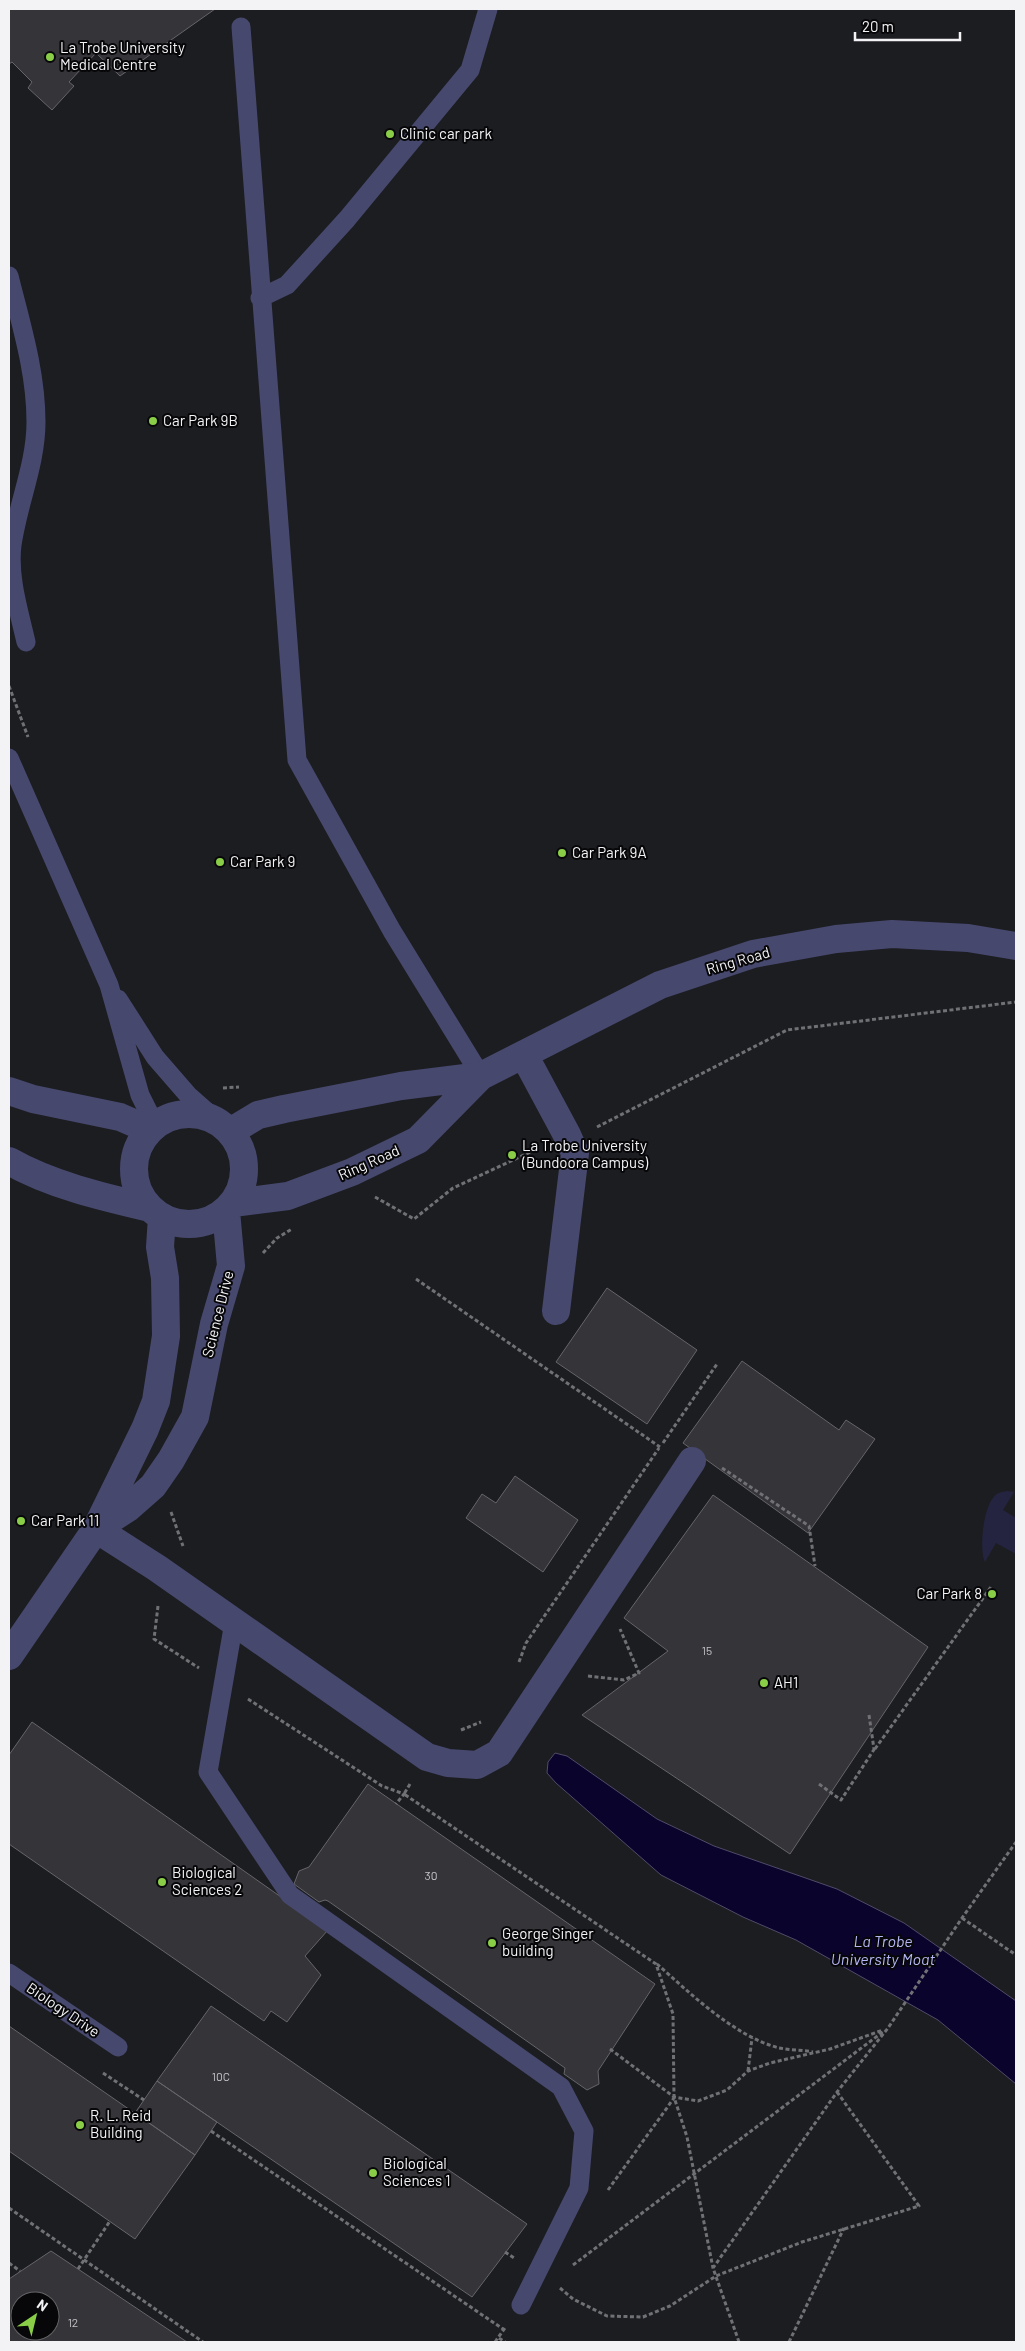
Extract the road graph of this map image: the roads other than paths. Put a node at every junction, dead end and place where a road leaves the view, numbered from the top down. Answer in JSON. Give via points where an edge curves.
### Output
{"nodes":[{"id":1,"x":488,"y":9,"type":"edge"},
{"id":2,"x":241,"y":27,"type":"dead end"},
{"id":3,"x":9,"y":276,"type":"edge"},
{"id":4,"x":260,"y":298,"type":"junction"},
{"id":5,"x":26,"y":642,"type":"dead end"},
{"id":6,"x":9,"y":758,"type":"edge"},
{"id":7,"x":1016,"y":946,"type":"edge"},
{"id":8,"x":109,"y":985,"type":"junction"},
{"id":9,"x":524,"y":1055,"type":"junction"},
{"id":10,"x":481,"y":1076,"type":"junction"},
{"id":11,"x":9,"y":1091,"type":"edge"},
{"id":12,"x":152,"y":1128,"type":"junction"},
{"id":13,"x":226,"y":1128,"type":"junction"},
{"id":14,"x":9,"y":1161,"type":"edge"},
{"id":15,"x":229,"y":1207,"type":"junction"},
{"id":16,"x":156,"y":1212,"type":"junction"},
{"id":17,"x":556,"y":1311,"type":"dead end"},
{"id":18,"x":156,"y":1401,"type":"junction"},
{"id":19,"x":195,"y":1417,"type":"junction"},
{"id":20,"x":685,"y":1450,"type":"road end"},
{"id":21,"x":96,"y":1529,"type":"junction"},
{"id":22,"x":234,"y":1622,"type":"junction"},
{"id":23,"x":9,"y":1656,"type":"edge"},
{"id":24,"x":9,"y":1973,"type":"edge"},
{"id":25,"x":118,"y":2047,"type":"dead end"},
{"id":26,"x":521,"y":2305,"type":"road end"}],
"edges":[{"from":1,"to":4,"type":"lane","via":[[470,70],[347,219],[287,285]]},
{"from":2,"to":4,"type":"lane"},
{"from":3,"to":5,"type":"lane","via":[[30,356],[36,421],[34,447],[12,546],[12,572]]},
{"from":4,"to":10,"type":"lane","via":[[297,760],[392,931]]},
{"from":6,"to":8,"type":"lane"},
{"from":7,"to":9,"type":"street","name":"Ring Road","via":[[968,938],[892,934],[836,939],[753,954],[660,985]]},
{"from":8,"to":12,"type":"lane"},
{"from":8,"to":13,"type":"lane","via":[[155,1057],[188,1095]]},
{"from":9,"to":10,"type":"street","name":"Ring Road"},
{"from":9,"to":17,"type":"street","via":[[575,1153]]},
{"from":10,"to":13,"type":"street","name":"Ring Road","via":[[401,1086],[258,1115]]},
{"from":10,"to":15,"type":"street","name":"Ring Road","via":[[418,1140],[352,1172],[288,1196]]},
{"from":11,"to":12,"type":"street","via":[[33,1100],[120,1117]]},
{"from":12,"to":13,"type":"street","via":[[170,1117],[188,1114],[206,1116]]},
{"from":12,"to":16,"type":"street","via":[[138,1148],[134,1169],[138,1190]]},
{"from":13,"to":15,"type":"street","via":[[238,1144],[244,1175],[241,1189]]},
{"from":14,"to":16,"type":"street","via":[[66,1184]]},
{"from":15,"to":16,"type":"street","via":[[214,1219],[188,1224]]},
{"from":15,"to":19,"type":"street","name":"Science Drive","via":[[231,1266],[214,1324]]},
{"from":16,"to":18,"type":"street","name":"Science Drive","via":[[166,1278],[166,1336]]},
{"from":18,"to":19,"type":"street"},
{"from":18,"to":21,"type":"street","name":"Science Drive"},
{"from":19,"to":21,"type":"street","name":"Science Drive","via":[[154,1486]]},
{"from":20,"to":22,"type":"street","via":[[599,1601],[499,1753],[477,1765],[448,1763],[427,1757]]},
{"from":21,"to":22,"type":"street"},
{"from":21,"to":23,"type":"street","name":"Science Drive"},
{"from":22,"to":26,"type":"lane","via":[[208,1772],[290,1895],[561,2087],[584,2131],[579,2188]]},
{"from":24,"to":25,"type":"lane","name":"Biology Drive"}]}
